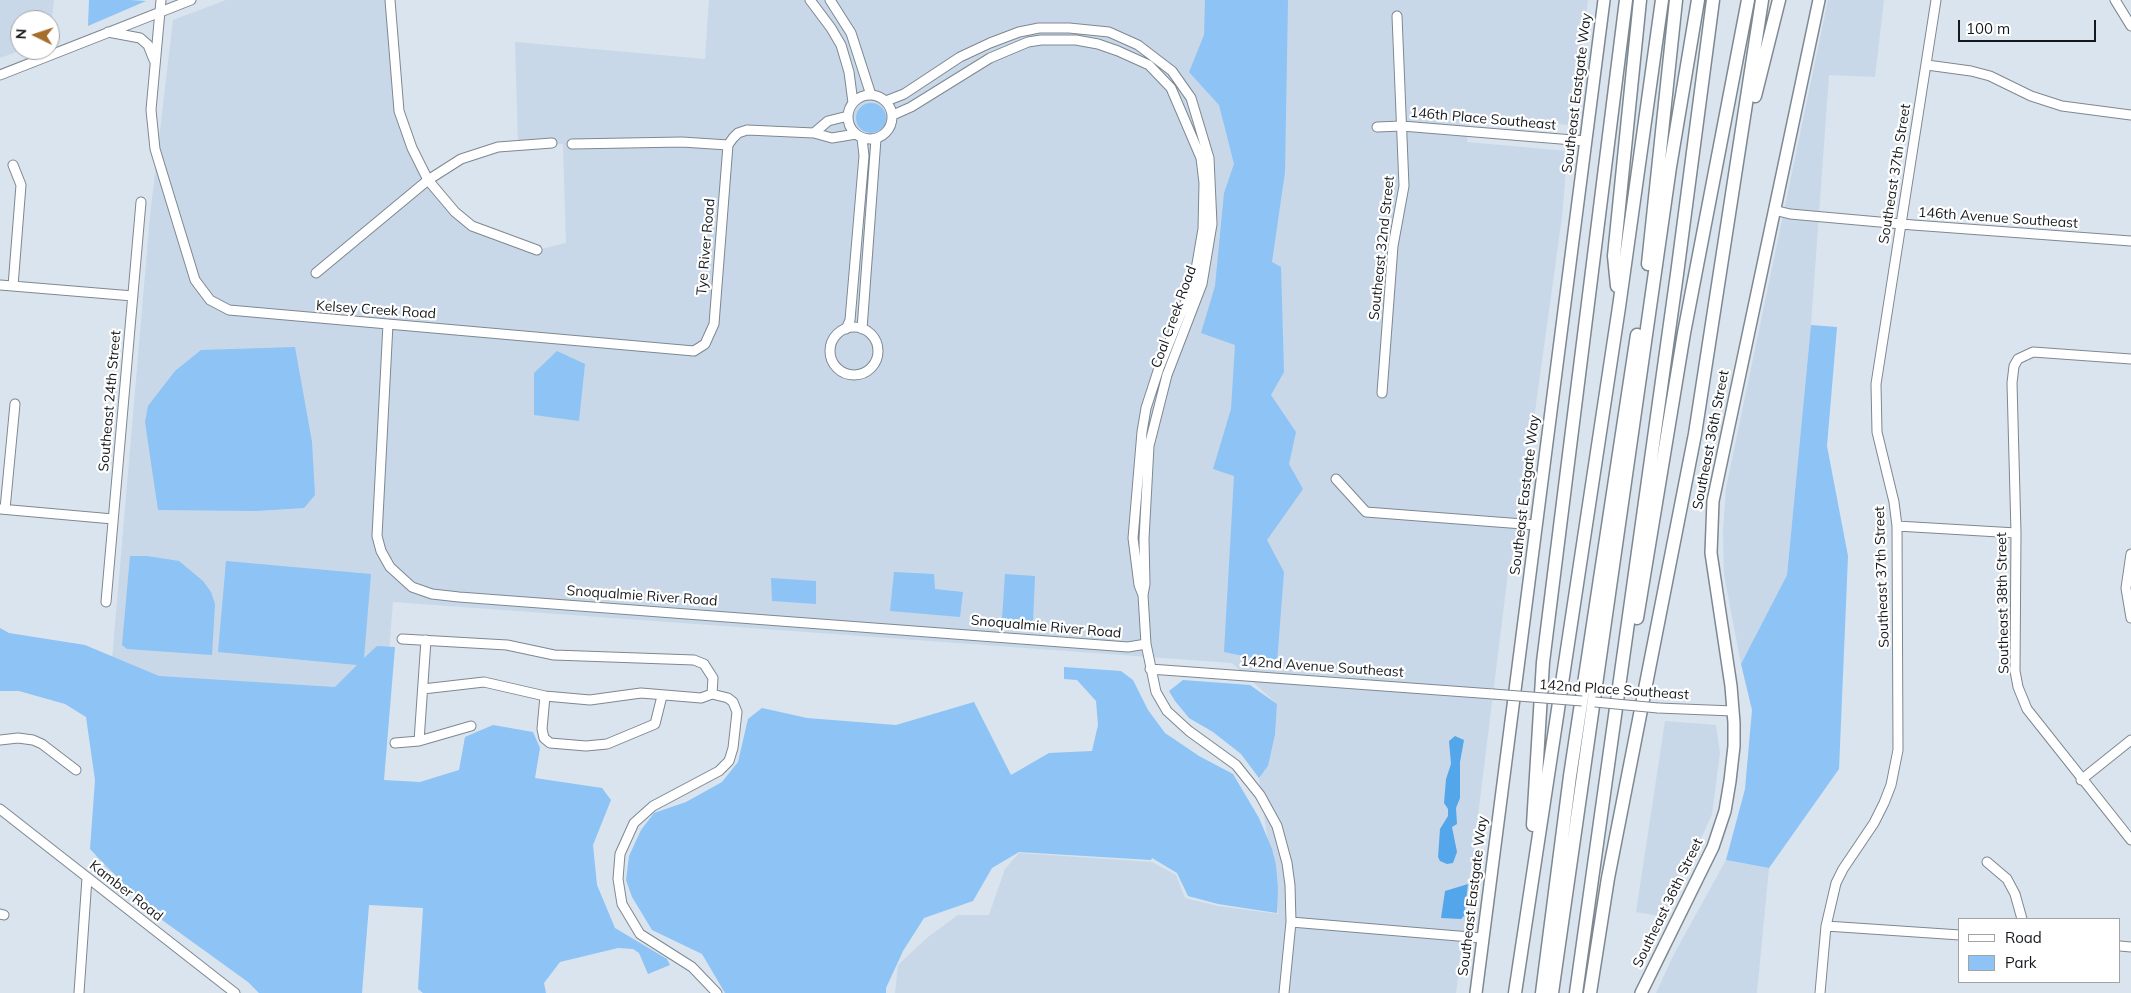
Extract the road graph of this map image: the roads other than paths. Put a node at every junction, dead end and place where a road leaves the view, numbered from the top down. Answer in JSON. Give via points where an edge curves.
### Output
{"nodes":[{"id":1,"x":161,"y":0,"type":"edge"},
{"id":2,"x":191,"y":0,"type":"edge"},
{"id":3,"x":390,"y":0,"type":"edge"},
{"id":4,"x":810,"y":0,"type":"edge"},
{"id":5,"x":830,"y":0,"type":"edge"},
{"id":6,"x":1604,"y":0,"type":"edge"},
{"id":7,"x":1626,"y":0,"type":"edge"},
{"id":8,"x":1640,"y":0,"type":"edge"},
{"id":9,"x":1662,"y":0,"type":"edge"},
{"id":10,"x":1676,"y":0,"type":"edge"},
{"id":11,"x":1698,"y":0,"type":"edge"},
{"id":12,"x":1713,"y":0,"type":"edge"},
{"id":13,"x":1748,"y":0,"type":"edge"},
{"id":14,"x":1762,"y":0,"type":"edge"},
{"id":15,"x":1779,"y":0,"type":"edge"},
{"id":16,"x":1819,"y":0,"type":"edge"},
{"id":17,"x":1936,"y":0,"type":"edge"},
{"id":18,"x":2115,"y":0,"type":"edge"},
{"id":19,"x":160,"y":11,"type":"junction"},
{"id":20,"x":1397,"y":16,"type":"dead end"},
{"id":21,"x":2131,"y":26,"type":"edge"},
{"id":22,"x":105,"y":32,"type":"junction"},
{"id":23,"x":155,"y":64,"type":"junction"},
{"id":24,"x":1927,"y":65,"type":"junction"},
{"id":25,"x":0,"y":75,"type":"edge"},
{"id":26,"x":871,"y":95,"type":"junction"},
{"id":27,"x":886,"y":101,"type":"junction"},
{"id":28,"x":853,"y":103,"type":"junction"},
{"id":29,"x":893,"y":115,"type":"junction"},
{"id":30,"x":2131,"y":115,"type":"edge"},
{"id":31,"x":848,"y":116,"type":"junction"},
{"id":32,"x":1402,"y":126,"type":"junction"},
{"id":33,"x":1377,"y":127,"type":"dead end"},
{"id":34,"x":814,"y":133,"type":"junction"},
{"id":35,"x":859,"y":136,"type":"junction"},
{"id":36,"x":876,"y":139,"type":"junction"},
{"id":37,"x":1585,"y":141,"type":"junction"},
{"id":38,"x":552,"y":143,"type":"dead end"},
{"id":39,"x":572,"y":144,"type":"dead end"},
{"id":40,"x":728,"y":145,"type":"junction"},
{"id":41,"x":1738,"y":161,"type":"junction"},
{"id":42,"x":13,"y":165,"type":"dead end"},
{"id":43,"x":428,"y":180,"type":"junction"},
{"id":44,"x":141,"y":202,"type":"dead end"},
{"id":45,"x":1774,"y":210,"type":"junction"},
{"id":46,"x":1901,"y":224,"type":"junction"},
{"id":47,"x":2131,"y":241,"type":"edge"},
{"id":48,"x":537,"y":250,"type":"dead end"},
{"id":49,"x":316,"y":273,"type":"dead end"},
{"id":50,"x":0,"y":285,"type":"edge"},
{"id":51,"x":13,"y":286,"type":"junction"},
{"id":52,"x":133,"y":296,"type":"junction"},
{"id":53,"x":1619,"y":306,"type":"junction"},
{"id":54,"x":388,"y":324,"type":"junction"},
{"id":55,"x":846,"y":329,"type":"junction"},
{"id":56,"x":862,"y":329,"type":"junction"},
{"id":57,"x":687,"y":350,"type":"joint"},
{"id":58,"x":2131,"y":359,"type":"edge"},
{"id":59,"x":1382,"y":393,"type":"dead end"},
{"id":60,"x":15,"y":404,"type":"dead end"},
{"id":61,"x":1336,"y":479,"type":"dead end"},
{"id":62,"x":2,"y":509,"type":"edge"},
{"id":63,"x":114,"y":519,"type":"junction"},
{"id":64,"x":1536,"y":525,"type":"junction"},
{"id":65,"x":1897,"y":526,"type":"junction"},
{"id":66,"x":2016,"y":533,"type":"junction"},
{"id":67,"x":2131,"y":554,"type":"edge"},
{"id":68,"x":1143,"y":595,"type":"junction"},
{"id":69,"x":106,"y":602,"type":"dead end"},
{"id":70,"x":2131,"y":618,"type":"edge"},
{"id":71,"x":402,"y":639,"type":"dead end"},
{"id":72,"x":426,"y":640,"type":"junction"},
{"id":73,"x":1146,"y":644,"type":"junction"},
{"id":74,"x":1150,"y":668,"type":"junction"},
{"id":75,"x":1593,"y":672,"type":"junction"},
{"id":76,"x":423,"y":689,"type":"junction"},
{"id":77,"x":712,"y":694,"type":"junction"},
{"id":78,"x":1493,"y":694,"type":"joint"},
{"id":79,"x":545,"y":696,"type":"junction"},
{"id":80,"x":662,"y":696,"type":"junction"},
{"id":81,"x":1588,"y":702,"type":"junction"},
{"id":82,"x":1733,"y":710,"type":"junction"},
{"id":83,"x":471,"y":726,"type":"dead end"},
{"id":84,"x":0,"y":740,"type":"edge"},
{"id":85,"x":2131,"y":740,"type":"edge"},
{"id":86,"x":419,"y":741,"type":"junction"},
{"id":87,"x":395,"y":743,"type":"dead end"},
{"id":88,"x":76,"y":770,"type":"dead end"},
{"id":89,"x":1576,"y":777,"type":"junction"},
{"id":90,"x":2082,"y":780,"type":"junction"},
{"id":91,"x":1603,"y":798,"type":"junction"},
{"id":92,"x":0,"y":809,"type":"edge"},
{"id":93,"x":2131,"y":840,"type":"edge"},
{"id":94,"x":1987,"y":862,"type":"dead end"},
{"id":95,"x":87,"y":878,"type":"junction"},
{"id":96,"x":1528,"y":904,"type":"junction"},
{"id":97,"x":2022,"y":918,"type":"edge"},
{"id":98,"x":1291,"y":922,"type":"junction"},
{"id":99,"x":1826,"y":926,"type":"junction"},
{"id":100,"x":1958,"y":935,"type":"edge"},
{"id":101,"x":1482,"y":938,"type":"junction"},
{"id":102,"x":79,"y":993,"type":"edge"},
{"id":103,"x":236,"y":993,"type":"edge"},
{"id":104,"x":717,"y":993,"type":"edge"},
{"id":105,"x":1284,"y":993,"type":"edge"},
{"id":106,"x":1476,"y":993,"type":"edge"},
{"id":107,"x":1515,"y":993,"type":"edge"},
{"id":108,"x":1542,"y":993,"type":"edge"},
{"id":109,"x":1552,"y":993,"type":"edge"},
{"id":110,"x":1576,"y":993,"type":"edge"},
{"id":111,"x":1590,"y":993,"type":"edge"},
{"id":112,"x":1641,"y":993,"type":"edge"},
{"id":113,"x":1820,"y":993,"type":"edge"}],
"edges":[{"from":1,"to":19,"type":"street"},
{"from":2,"to":19,"type":"street"},
{"from":3,"to":43,"type":"street","via":[[399,111]]},
{"from":4,"to":28,"type":"street","via":[[841,45]]},
{"from":5,"to":26,"type":"street","via":[[851,33]]},
{"from":6,"to":37,"type":"main road","name":"Southeast Eastgate Way"},
{"from":7,"to":96,"type":"highway","via":[[1543,662]]},
{"from":8,"to":53,"type":"highway","via":[[1614,256]]},
{"from":9,"to":53,"type":"highway"},
{"from":10,"to":75,"type":"highway","via":[[1657,192]]},
{"from":11,"to":75,"type":"highway"},
{"from":12,"to":91,"type":"highway"},
{"from":13,"to":91,"type":"highway","via":[[1681,350]]},
{"from":14,"to":41,"type":"highway"},
{"from":15,"to":41,"type":"highway"},
{"from":16,"to":45,"type":"main road","name":"Southeast 36th Street"},
{"from":17,"to":24,"type":"street","name":"Southeast 37th Street"},
{"from":18,"to":21,"type":"street"},
{"from":19,"to":22,"type":"street"},
{"from":19,"to":23,"type":"street"},
{"from":20,"to":32,"type":"street","name":"Southeast 32nd Street"},
{"from":22,"to":23,"type":"street","via":[[140,38],[153,54]]},
{"from":22,"to":25,"type":"street"},
{"from":23,"to":54,"type":"street","name":"Kelsey Creek Road","via":[[152,125],[155,149],[195,280],[210,300],[243,313]]},
{"from":24,"to":30,"type":"street","via":[[1990,76],[2031,96],[2062,106]]},
{"from":24,"to":46,"type":"street","name":"Southeast 37th Street"},
{"from":26,"to":27,"type":"street"},
{"from":26,"to":28,"type":"street"},
{"from":27,"to":29,"type":"street"},
{"from":27,"to":68,"type":"street","name":"Coal Creek Road","via":[[904,94],[990,43],[1039,28],[1109,32],[1138,45],[1172,71],[1191,98],[1209,158],[1210,241],[1202,284],[1167,375],[1151,434]]},
{"from":28,"to":31,"type":"street"},
{"from":29,"to":36,"type":"street","via":[[889,130]]},
{"from":29,"to":68,"type":"street","name":"Coal Creek Road","via":[[990,58],[1041,40],[1076,40],[1111,49],[1149,65],[1171,88],[1201,158],[1203,222],[1194,281],[1159,368],[1143,424],[1133,538]]},
{"from":31,"to":34,"type":"street","via":[[828,122]]},
{"from":31,"to":35,"type":"street"},
{"from":32,"to":33,"type":"street","name":"146th Place Southeast"},
{"from":32,"to":37,"type":"street","name":"146th Place Southeast"},
{"from":32,"to":59,"type":"street","name":"Southeast 32nd Street","via":[[1404,186],[1393,246]]},
{"from":34,"to":35,"type":"street","via":[[832,138]]},
{"from":34,"to":40,"type":"street","via":[[748,130],[738,133]]},
{"from":35,"to":36,"type":"street"},
{"from":35,"to":55,"type":"street","via":[[864,156],[850,320]]},
{"from":36,"to":56,"type":"street"},
{"from":37,"to":64,"type":"main road","name":"Southeast Eastgate Way"},
{"from":38,"to":43,"type":"street","via":[[485,150],[461,159]]},
{"from":39,"to":40,"type":"street","via":[[682,142]]},
{"from":40,"to":57,"type":"street","name":"Tye River Road","via":[[714,324],[706,344],[700,349]]},
{"from":41,"to":111,"type":"highway","via":[[1695,434],[1608,878]]},
{"from":42,"to":51,"type":"street","via":[[21,185]]},
{"from":43,"to":48,"type":"street","via":[[454,212],[472,226]]},
{"from":43,"to":49,"type":"street"},
{"from":44,"to":52,"type":"street","name":"Southeast 24th Street"},
{"from":45,"to":46,"type":"street","name":"146th Avenue Southeast"},
{"from":45,"to":82,"type":"main road","name":"Southeast 36th Street","via":[[1718,471],[1710,525],[1714,586]]},
{"from":46,"to":47,"type":"street","name":"146th Avenue Southeast"},
{"from":46,"to":65,"type":"street","name":"Southeast 37th Street","via":[[1875,408]]},
{"from":50,"to":51,"type":"street"},
{"from":51,"to":52,"type":"street"},
{"from":52,"to":63,"type":"street","name":"Southeast 24th Street"},
{"from":53,"to":96,"type":"highway"},
{"from":54,"to":57,"type":"street","name":"Kelsey Creek Road"},
{"from":54,"to":73,"type":"street","name":"Snoqualmie River Road","via":[[377,536],[390,567],[403,581],[418,589],[432,594],[526,602],[1128,647]]},
{"from":55,"to":56,"type":"street"},
{"from":55,"to":56,"type":"street","via":[[835,336],[830,352],[836,368],[852,376],[865,373],[877,356],[876,342]]},
{"from":58,"to":66,"type":"street","name":"Southeast 38th Street","via":[[2034,352],[2018,360],[2014,366]]},
{"from":60,"to":62,"type":"street"},
{"from":61,"to":64,"type":"street","via":[[1366,512]]},
{"from":62,"to":63,"type":"street"},
{"from":63,"to":69,"type":"street","name":"Southeast 24th Street"},
{"from":64,"to":101,"type":"main road","name":"Southeast Eastgate Way"},
{"from":65,"to":66,"type":"street"},
{"from":65,"to":99,"type":"street","name":"Southeast 37th Street","via":[[1899,728],[1895,766],[1891,785],[1874,823],[1836,883]]},
{"from":66,"to":90,"type":"street","name":"Southeast 38th Street","via":[[2018,687],[2027,709]]},
{"from":67,"to":70,"type":"street","via":[[2126,588]]},
{"from":68,"to":73,"type":"street","name":"Coal Creek Road"},
{"from":71,"to":72,"type":"street"},
{"from":72,"to":76,"type":"street"},
{"from":72,"to":77,"type":"street","via":[[507,645],[554,655],[694,660],[704,664],[713,678]]},
{"from":73,"to":74,"type":"street","name":"Coal Creek Road"},
{"from":74,"to":78,"type":"street","name":"142nd Avenue Southeast"},
{"from":74,"to":98,"type":"street","via":[[1156,692],[1167,711],[1182,726],[1236,765],[1270,811],[1287,863]]},
{"from":75,"to":81,"type":"highway"},
{"from":76,"to":79,"type":"street","via":[[484,682]]},
{"from":76,"to":86,"type":"street"},
{"from":77,"to":80,"type":"street","via":[[700,698]]},
{"from":77,"to":104,"type":"street","via":[[728,698],[737,712],[729,761],[719,770],[653,806],[634,823],[620,854],[618,879],[622,904],[640,934],[696,970]]},
{"from":78,"to":81,"type":"street","name":"142nd Place Southeast","bridge":true},
{"from":79,"to":80,"type":"street","via":[[590,700],[641,693]]},
{"from":79,"to":80,"type":"street","via":[[544,738],[550,743],[586,746],[607,744],[655,724]]},
{"from":81,"to":82,"type":"street","name":"142nd Place Southeast","bridge":true},
{"from":81,"to":89,"type":"highway"},
{"from":82,"to":112,"type":"main road","name":"Southeast 36th Street","via":[[1734,746],[1730,781],[1716,838]]},
{"from":83,"to":86,"type":"street"},
{"from":84,"to":88,"type":"street","via":[[33,740]]},
{"from":85,"to":90,"type":"street"},
{"from":86,"to":87,"type":"street"},
{"from":89,"to":108,"type":"highway"},
{"from":89,"to":109,"type":"highway"},
{"from":90,"to":93,"type":"street","name":"Southeast 38th Street"},
{"from":91,"to":110,"type":"highway"},
{"from":92,"to":95,"type":"street","name":"Kamber Road"},
{"from":94,"to":97,"type":"street","via":[[2007,879]]},
{"from":95,"to":102,"type":"street"},
{"from":95,"to":103,"type":"street","name":"Kamber Road"},
{"from":96,"to":107,"type":"highway"},
{"from":98,"to":101,"type":"street"},
{"from":98,"to":105,"type":"street"},
{"from":99,"to":100,"type":"street"},
{"from":99,"to":113,"type":"street","name":"Southeast 37th Street"},
{"from":101,"to":106,"type":"main road","name":"Southeast Eastgate Way"}]}
